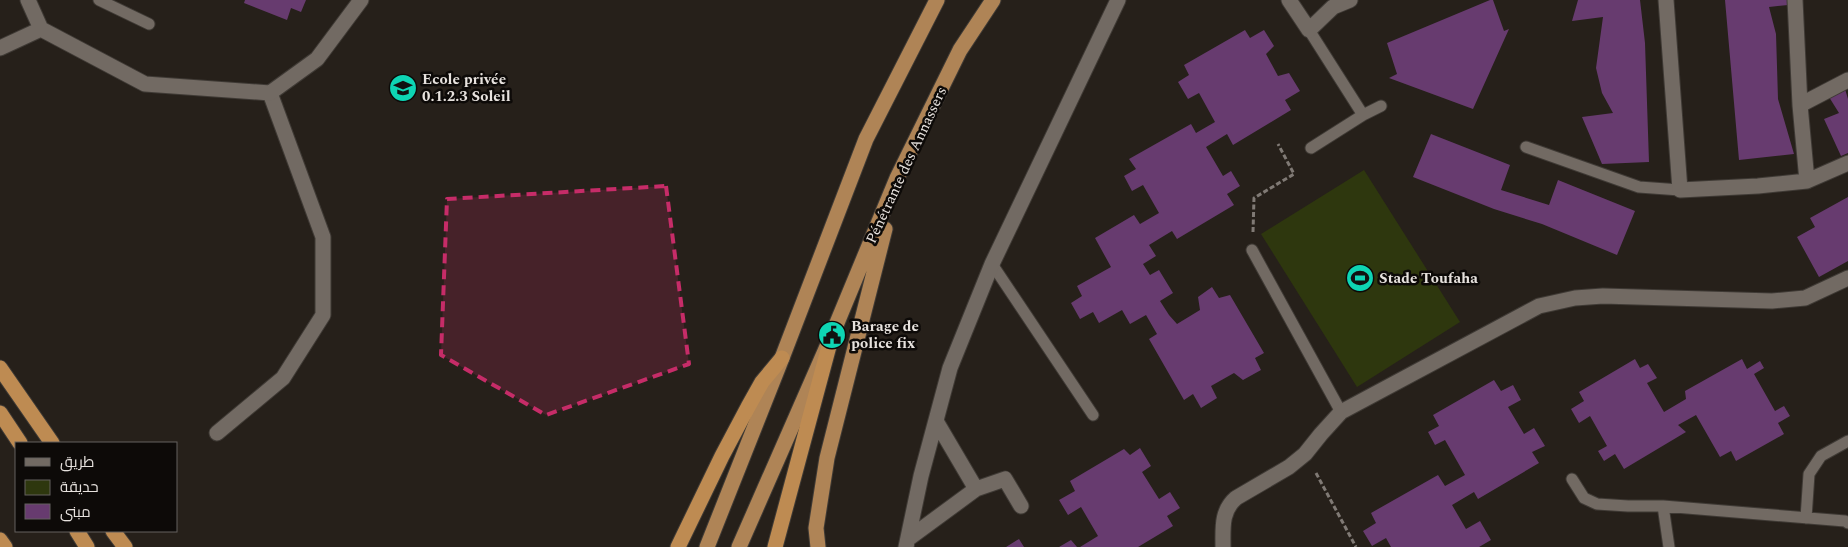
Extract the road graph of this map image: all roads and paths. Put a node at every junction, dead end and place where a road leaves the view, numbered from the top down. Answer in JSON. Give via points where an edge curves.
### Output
{"nodes":[{"id":1,"x":28,"y":0,"type":"edge"},
{"id":2,"x":99,"y":0,"type":"edge"},
{"id":3,"x":361,"y":0,"type":"edge"},
{"id":4,"x":937,"y":0,"type":"edge"},
{"id":5,"x":993,"y":0,"type":"edge"},
{"id":6,"x":1118,"y":0,"type":"edge"},
{"id":7,"x":1289,"y":0,"type":"edge"},
{"id":8,"x":1350,"y":0,"type":"edge"},
{"id":9,"x":1666,"y":0,"type":"edge"},
{"id":10,"x":1795,"y":0,"type":"edge"},
{"id":11,"x":1331,"y":4,"type":"edge"},
{"id":12,"x":149,"y":24,"type":"dead end"},
{"id":13,"x":41,"y":29,"type":"junction"},
{"id":14,"x":1310,"y":30,"type":"junction"},
{"id":15,"x":0,"y":48,"type":"edge"},
{"id":16,"x":1848,"y":80,"type":"edge"},
{"id":17,"x":270,"y":93,"type":"junction"},
{"id":18,"x":1800,"y":105,"type":"junction"},
{"id":19,"x":1381,"y":106,"type":"dead end"},
{"id":20,"x":1363,"y":115,"type":"junction"},
{"id":21,"x":1278,"y":144,"type":"dead end"},
{"id":22,"x":1526,"y":147,"type":"dead end"},
{"id":23,"x":1311,"y":148,"type":"dead end"},
{"id":24,"x":1848,"y":163,"type":"edge"},
{"id":25,"x":897,"y":178,"type":"junction"},
{"id":26,"x":1807,"y":181,"type":"junction"},
{"id":27,"x":1680,"y":190,"type":"junction"},
{"id":28,"x":1252,"y":250,"type":"joint"},
{"id":29,"x":992,"y":264,"type":"junction"},
{"id":30,"x":1848,"y":278,"type":"edge"},
{"id":31,"x":832,"y":336,"type":"junction"},
{"id":32,"x":782,"y":358,"type":"junction"},
{"id":33,"x":0,"y":368,"type":"edge"},
{"id":34,"x":1341,"y":412,"type":"junction"},
{"id":35,"x":0,"y":414,"type":"edge"},
{"id":36,"x":1093,"y":415,"type":"dead end"},
{"id":37,"x":936,"y":420,"type":"junction"},
{"id":38,"x":217,"y":433,"type":"dead end"},
{"id":39,"x":1848,"y":441,"type":"edge"},
{"id":40,"x":19,"y":442,"type":"edge"},
{"id":41,"x":51,"y":442,"type":"edge"},
{"id":42,"x":1306,"y":454,"type":"junction"},
{"id":43,"x":1572,"y":479,"type":"dead end"},
{"id":44,"x":976,"y":489,"type":"junction"},
{"id":45,"x":1021,"y":506,"type":"dead end"},
{"id":46,"x":1663,"y":506,"type":"junction"},
{"id":47,"x":1806,"y":518,"type":"junction"},
{"id":48,"x":1848,"y":523,"type":"edge"},
{"id":49,"x":78,"y":532,"type":"edge"},
{"id":50,"x":114,"y":532,"type":"edge"},
{"id":51,"x":0,"y":540,"type":"edge"},
{"id":52,"x":907,"y":543,"type":"edge"},
{"id":53,"x":5,"y":547,"type":"edge"},
{"id":54,"x":87,"y":547,"type":"edge"},
{"id":55,"x":125,"y":547,"type":"edge"},
{"id":56,"x":678,"y":547,"type":"edge"},
{"id":57,"x":707,"y":547,"type":"edge"},
{"id":58,"x":738,"y":547,"type":"edge"},
{"id":59,"x":775,"y":547,"type":"edge"},
{"id":60,"x":818,"y":547,"type":"edge"},
{"id":61,"x":1223,"y":547,"type":"edge"},
{"id":62,"x":1356,"y":547,"type":"edge"},
{"id":63,"x":1669,"y":547,"type":"edge"}],
"edges":[{"from":1,"to":13,"type":"street"},
{"from":2,"to":12,"type":"lane"},
{"from":3,"to":17,"type":"street","via":[[317,59]]},
{"from":4,"to":32,"type":"highway","via":[[866,138]]},
{"from":5,"to":25,"type":"highway","name":"Pénétrante des Annassers","via":[[960,50]]},
{"from":6,"to":29,"type":"street"},
{"from":7,"to":14,"type":"street"},
{"from":8,"to":11,"type":"street"},
{"from":9,"to":27,"type":"street"},
{"from":10,"to":18,"type":"street"},
{"from":11,"to":14,"type":"street"},
{"from":13,"to":15,"type":"street"},
{"from":13,"to":17,"type":"street","via":[[144,84]]},
{"from":14,"to":20,"type":"lane"},
{"from":16,"to":18,"type":"street"},
{"from":17,"to":38,"type":"street","via":[[323,237],[323,316],[283,378]]},
{"from":18,"to":26,"type":"street"},
{"from":19,"to":20,"type":"lane"},
{"from":20,"to":23,"type":"lane"},
{"from":21,"to":28,"type":"path","via":[[1294,174],[1254,198]]},
{"from":22,"to":27,"type":"lane","via":[[1639,187]]},
{"from":24,"to":26,"type":"street"},
{"from":25,"to":31,"type":"highway","name":"Pénétrante des Annassers"},
{"from":25,"to":60,"type":"highway","via":[[827,458],[816,528]]},
{"from":26,"to":27,"type":"street"},
{"from":28,"to":34,"type":"lane"},
{"from":29,"to":36,"type":"lane"},
{"from":29,"to":37,"type":"street","via":[[950,368]]},
{"from":30,"to":34,"type":"street","via":[[1805,298],[1772,301],[1604,296],[1574,298],[1539,306]]},
{"from":31,"to":58,"type":"highway","name":"Pénétrante des Annassers"},
{"from":31,"to":59,"type":"highway"},
{"from":32,"to":56,"type":"highway","via":[[762,382],[748,407]]},
{"from":32,"to":57,"type":"highway"},
{"from":33,"to":41,"type":"highway"},
{"from":34,"to":42,"type":"street"},
{"from":35,"to":40,"type":"highway"},
{"from":37,"to":44,"type":"street"},
{"from":37,"to":52,"type":"street"},
{"from":39,"to":47,"type":"lane","via":[[1821,456],[1809,474]]},
{"from":42,"to":61,"type":"street","via":[[1229,504],[1223,522]]},
{"from":42,"to":62,"type":"path"},
{"from":43,"to":46,"type":"lane","via":[[1584,498],[1597,504]]},
{"from":44,"to":45,"type":"street","via":[[1004,479]]},
{"from":44,"to":52,"type":"street"},
{"from":46,"to":47,"type":"lane"},
{"from":46,"to":63,"type":"lane"},
{"from":47,"to":48,"type":"lane"},
{"from":49,"to":54,"type":"highway"},
{"from":50,"to":55,"type":"highway"},
{"from":51,"to":53,"type":"highway"}]}
